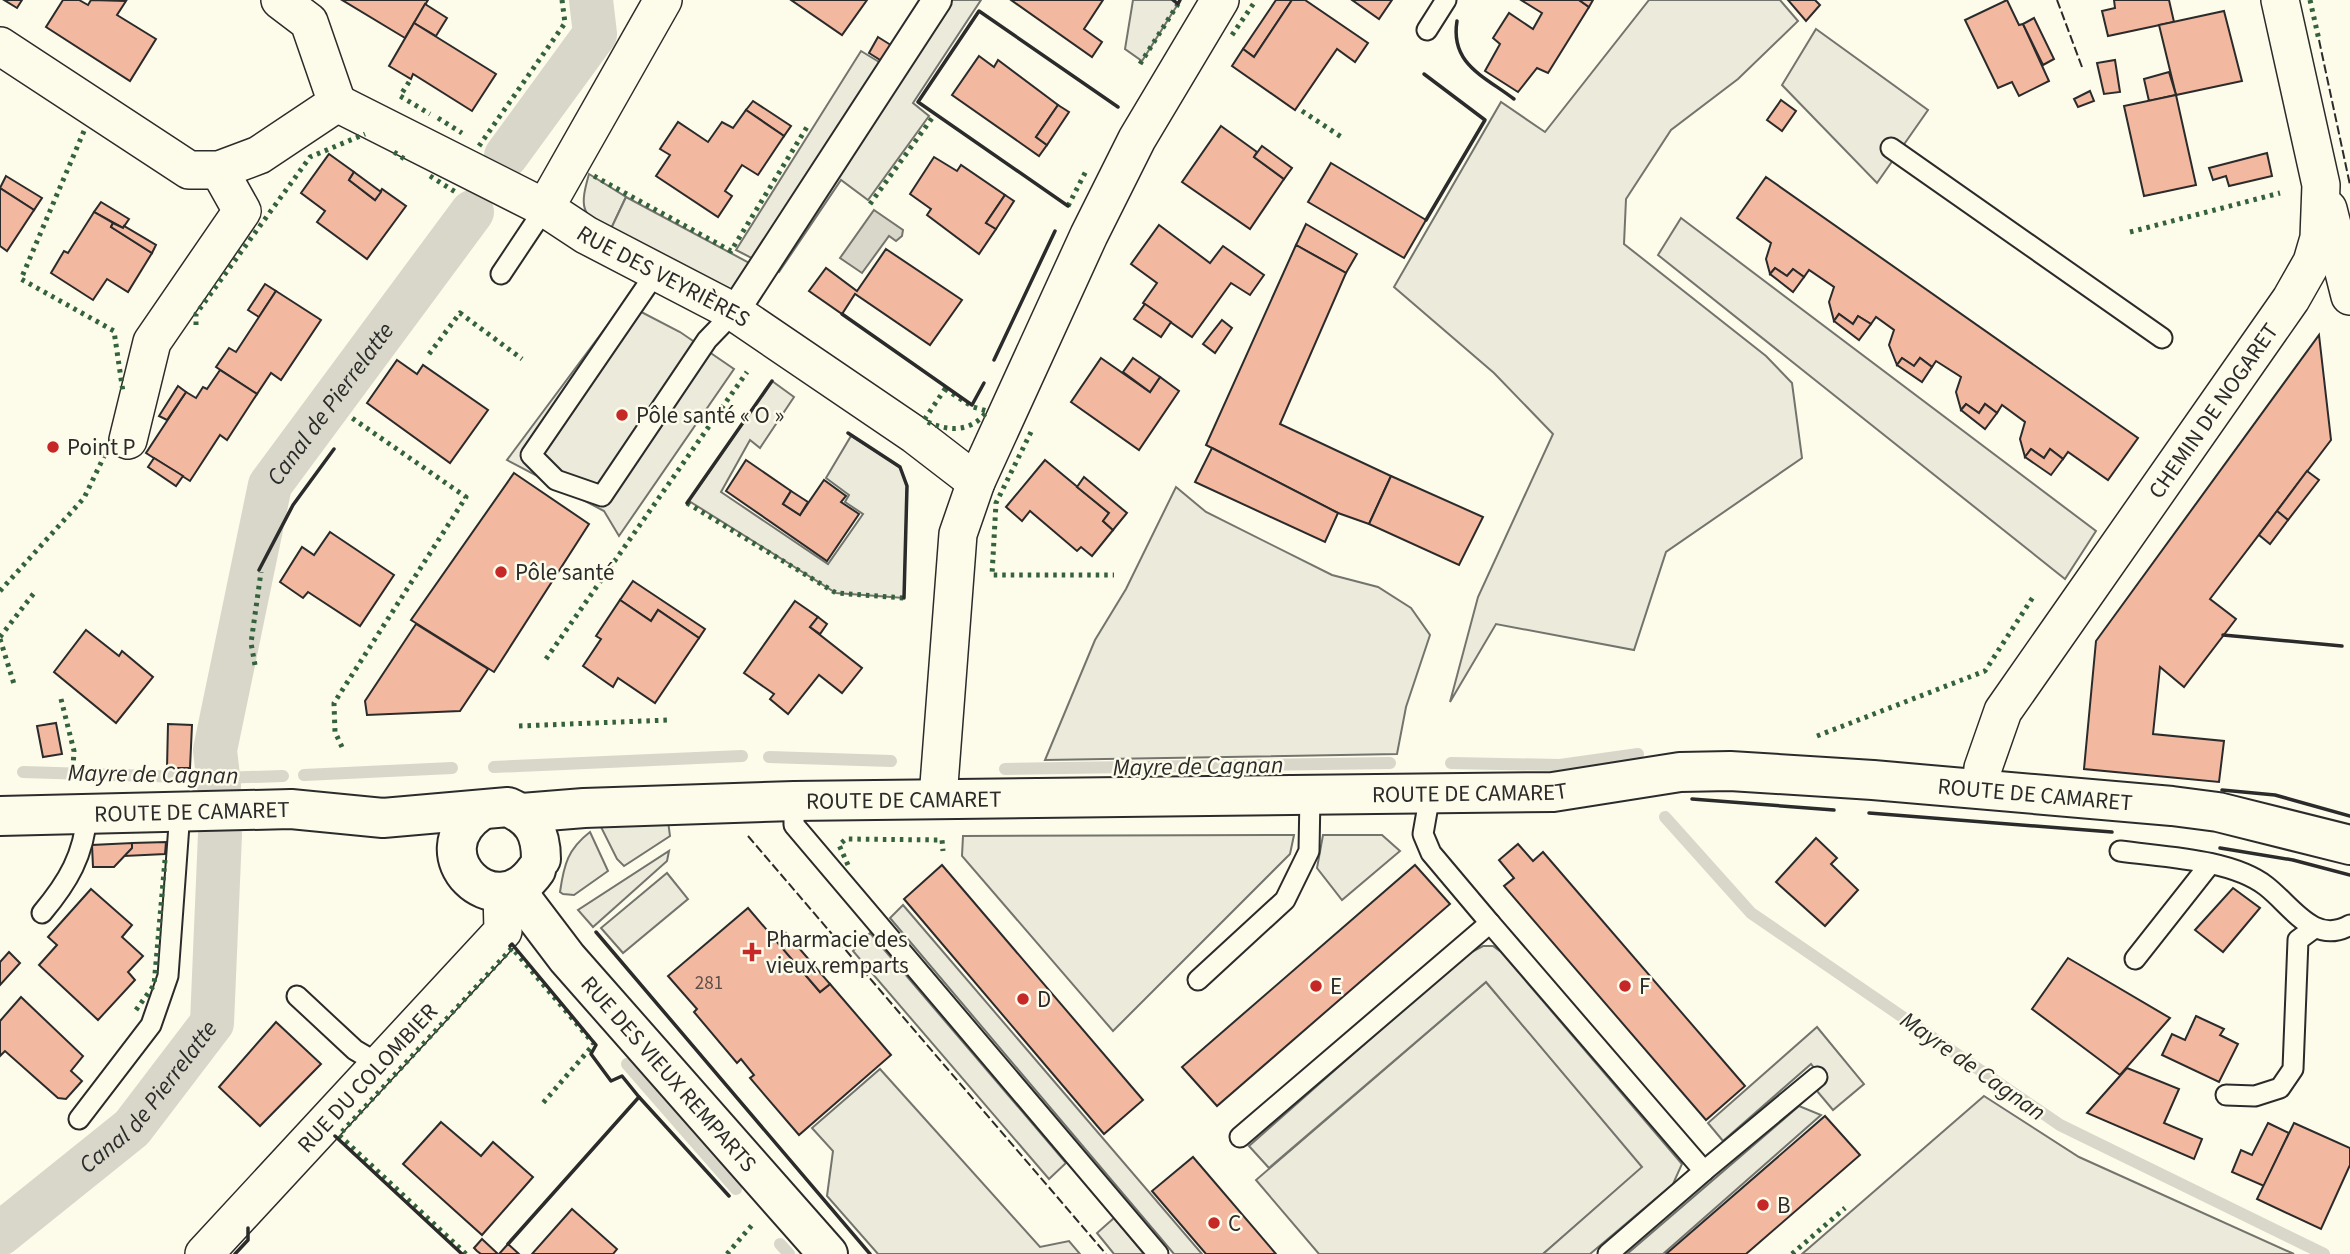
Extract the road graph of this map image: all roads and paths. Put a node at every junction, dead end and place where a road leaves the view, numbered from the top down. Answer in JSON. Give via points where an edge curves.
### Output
{"nodes":[{"id":1,"x":281,"y":0,"type":"edge"},
{"id":2,"x":663,"y":0,"type":"edge"},
{"id":3,"x":937,"y":0,"type":"edge"},
{"id":4,"x":1220,"y":0,"type":"edge"},
{"id":5,"x":1446,"y":0,"type":"edge"},
{"id":6,"x":2280,"y":0,"type":"edge"},
{"id":7,"x":1427,"y":30,"type":"dead end"},
{"id":8,"x":0,"y":46,"type":"edge"},
{"id":9,"x":337,"y":103,"type":"junction"},
{"id":10,"x":1891,"y":148,"type":"dead end"},
{"id":11,"x":219,"y":170,"type":"junction"},
{"id":12,"x":2321,"y":185,"type":"junction"},
{"id":13,"x":545,"y":208,"type":"junction"},
{"id":14,"x":657,"y":271,"type":"junction"},
{"id":15,"x":501,"y":274,"type":"dead end"},
{"id":16,"x":2350,"y":296,"type":"edge"},
{"id":17,"x":734,"y":312,"type":"junction"},
{"id":18,"x":2162,"y":338,"type":"dead end"},
{"id":19,"x":128,"y":440,"type":"dead end"},
{"id":20,"x":976,"y":482,"type":"junction"},
{"id":21,"x":1981,"y":789,"type":"junction"},
{"id":22,"x":1430,"y":794,"type":"junction"},
{"id":23,"x":1310,"y":795,"type":"junction"},
{"id":24,"x":938,"y":799,"type":"junction"},
{"id":25,"x":794,"y":801,"type":"junction"},
{"id":26,"x":584,"y":808,"type":"junction"},
{"id":27,"x":180,"y":811,"type":"junction"},
{"id":28,"x":479,"y":812,"type":"junction"},
{"id":29,"x":522,"y":813,"type":"junction"},
{"id":30,"x":87,"y":814,"type":"junction"},
{"id":31,"x":0,"y":816,"type":"edge"},
{"id":32,"x":383,"y":818,"type":"junction"},
{"id":33,"x":2350,"y":845,"type":"edge"},
{"id":34,"x":2120,"y":851,"type":"dead end"},
{"id":35,"x":2210,"y":864,"type":"junction"},
{"id":36,"x":459,"y":865,"type":"junction"},
{"id":37,"x":520,"y":880,"type":"junction"},
{"id":38,"x":42,"y":913,"type":"dead end"},
{"id":39,"x":1490,"y":923,"type":"junction"},
{"id":40,"x":2350,"y":925,"type":"edge"},
{"id":41,"x":2313,"y":929,"type":"junction"},
{"id":42,"x":2135,"y":959,"type":"dead end"},
{"id":43,"x":1198,"y":980,"type":"dead end"},
{"id":44,"x":297,"y":996,"type":"dead end"},
{"id":45,"x":379,"y":1064,"type":"junction"},
{"id":46,"x":1816,"y":1077,"type":"dead end"},
{"id":47,"x":2226,"y":1095,"type":"dead end"},
{"id":48,"x":79,"y":1119,"type":"dead end"},
{"id":49,"x":1240,"y":1137,"type":"dead end"},
{"id":50,"x":1704,"y":1171,"type":"junction"},
{"id":51,"x":204,"y":1254,"type":"edge"},
{"id":52,"x":828,"y":1254,"type":"edge"},
{"id":53,"x":1158,"y":1254,"type":"edge"},
{"id":54,"x":1608,"y":1254,"type":"edge"}],
"edges":[{"from":1,"to":9,"type":"street","via":[[309,22]]},
{"from":2,"to":13,"type":"street"},
{"from":3,"to":17,"type":"street"},
{"from":4,"to":20,"type":"street","via":[[1127,159]]},
{"from":5,"to":7,"type":"lane"},
{"from":6,"to":12,"type":"street","name":"CHEMIN DE NOGARET"},
{"from":8,"to":11,"type":"street","via":[[189,170]]},
{"from":9,"to":11,"type":"street","via":[[259,155]]},
{"from":9,"to":13,"type":"street","name":"RUE DES VEYRIÈRES"},
{"from":10,"to":18,"type":"lane"},
{"from":11,"to":19,"type":"street","via":[[243,211],[152,342]]},
{"from":12,"to":16,"type":"street"},
{"from":12,"to":21,"type":"street","name":"CHEMIN DE NOGARET","via":[[2319,238],[2302,282],[2003,711],[1983,768]]},
{"from":13,"to":14,"type":"street","name":"RUE DES VEYRIÈRES"},
{"from":13,"to":15,"type":"lane"},
{"from":14,"to":17,"type":"street","name":"RUE DES VEYRIÈRES"},
{"from":14,"to":17,"type":"lane","via":[[531,455],[556,480],[602,496],[707,340]]},
{"from":17,"to":20,"type":"street","name":"RUE DES VEYRIÈRES"},
{"from":20,"to":24,"type":"street","via":[[958,534]]},
{"from":21,"to":22,"type":"main road","name":"ROUTE DE CAMARET","via":[[1730,771],[1680,772],[1553,792]]},
{"from":21,"to":33,"type":"main road","name":"ROUTE DE CAMARET","via":[[2218,812]]},
{"from":22,"to":23,"type":"main road","name":"ROUTE DE CAMARET"},
{"from":22,"to":39,"type":"lane","via":[[1423,834],[1431,853]]},
{"from":23,"to":24,"type":"main road","name":"ROUTE DE CAMARET"},
{"from":23,"to":43,"type":"lane","via":[[1309,851],[1285,900]]},
{"from":24,"to":25,"type":"main road","name":"ROUTE DE CAMARET"},
{"from":25,"to":26,"type":"main road","name":"ROUTE DE CAMARET"},
{"from":25,"to":53,"type":"lane","via":[[794,825]]},
{"from":26,"to":29,"type":"main road","name":"ROUTE DE CAMARET"},
{"from":26,"to":37,"type":"main road"},
{"from":27,"to":30,"type":"main road","name":"ROUTE DE CAMARET"},
{"from":27,"to":32,"type":"main road","name":"ROUTE DE CAMARET","via":[[291,809]]},
{"from":27,"to":48,"type":"lane","via":[[168,976],[151,1025]]},
{"from":28,"to":29,"type":"main road","name":"ROUTE DE CAMARET","via":[[508,807]]},
{"from":28,"to":32,"type":"main road","name":"ROUTE DE CAMARET"},
{"from":28,"to":36,"type":"main road","via":[[469,819],[457,840]]},
{"from":29,"to":37,"type":"main road","via":[[538,833]]},
{"from":30,"to":31,"type":"main road","name":"ROUTE DE CAMARET"},
{"from":30,"to":38,"type":"lane","via":[[85,840],[69,880]]},
{"from":32,"to":36,"type":"main road","name":"ROUTE DE CAMARET"},
{"from":34,"to":35,"type":"lane"},
{"from":35,"to":41,"type":"lane","via":[[2265,885]]},
{"from":35,"to":42,"type":"lane"},
{"from":36,"to":37,"type":"main road","name":"ROUTE DE CAMARET","via":[[476,885]]},
{"from":37,"to":45,"type":"street","name":"RUE DU COLOMBIER","via":[[503,931]]},
{"from":37,"to":52,"type":"main road","name":"RUE DES VIEUX REMPARTS","via":[[526,904],[567,958]]},
{"from":39,"to":49,"type":"lane"},
{"from":39,"to":50,"type":"lane"},
{"from":40,"to":41,"type":"lane","via":[[2340,930]]},
{"from":41,"to":47,"type":"lane","via":[[2298,940],[2293,1069],[2280,1088],[2255,1096]]},
{"from":44,"to":45,"type":"lane","via":[[355,1050]]},
{"from":45,"to":51,"type":"street","name":"RUE DU COLOMBIER"},
{"from":46,"to":50,"type":"lane"},
{"from":50,"to":54,"type":"lane"}]}
